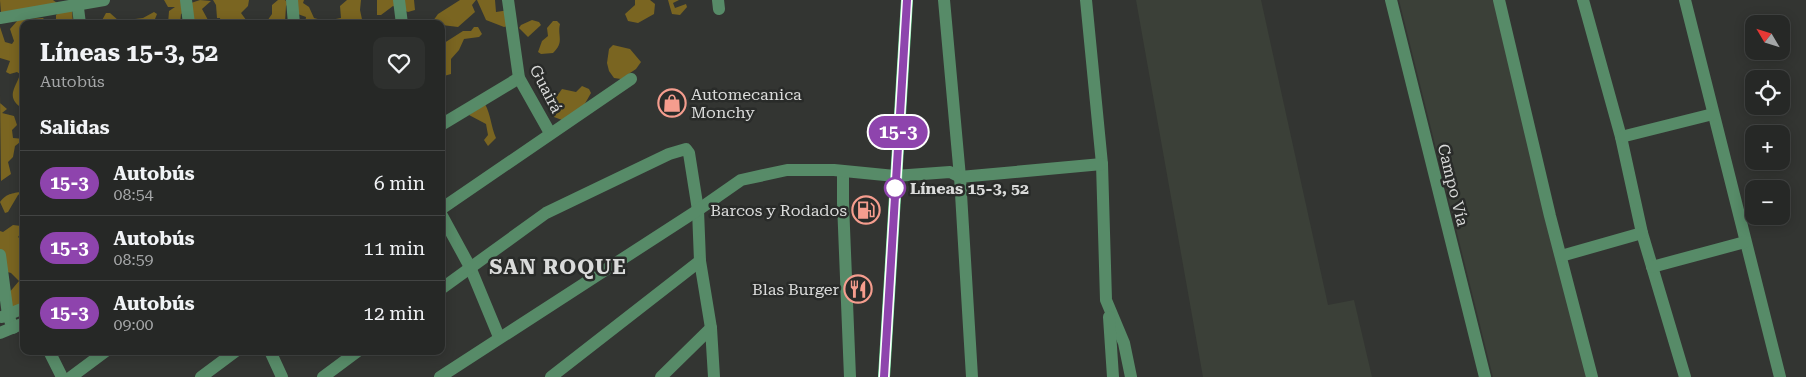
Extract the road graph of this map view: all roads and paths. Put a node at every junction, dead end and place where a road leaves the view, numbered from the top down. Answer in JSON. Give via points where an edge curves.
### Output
{"nodes":[{"id":1,"x":104,"y":0,"type":"edge"},
{"id":2,"x":186,"y":0,"type":"edge"},
{"id":3,"x":292,"y":0,"type":"edge"},
{"id":4,"x":399,"y":0,"type":"edge"},
{"id":5,"x":508,"y":0,"type":"edge"},
{"id":6,"x":907,"y":0,"type":"edge"},
{"id":7,"x":944,"y":0,"type":"edge"},
{"id":8,"x":1086,"y":0,"type":"edge"},
{"id":9,"x":1391,"y":0,"type":"edge"},
{"id":10,"x":1499,"y":0,"type":"edge"},
{"id":11,"x":1583,"y":0,"type":"edge"},
{"id":12,"x":1684,"y":0,"type":"edge"},
{"id":13,"x":77,"y":2,"type":"edge"},
{"id":14,"x":0,"y":18,"type":"edge"},
{"id":15,"x":79,"y":20,"type":"edge"},
{"id":16,"x":188,"y":20,"type":"edge"},
{"id":17,"x":294,"y":20,"type":"edge"},
{"id":18,"x":402,"y":20,"type":"edge"},
{"id":19,"x":519,"y":78,"type":"junction"},
{"id":20,"x":631,"y":79,"type":"dead end"},
{"id":21,"x":1713,"y":114,"type":"junction"},
{"id":22,"x":445,"y":123,"type":"edge"},
{"id":23,"x":550,"y":133,"type":"junction"},
{"id":24,"x":1621,"y":136,"type":"junction"},
{"id":25,"x":1102,"y":164,"type":"junction"},
{"id":26,"x":843,"y":173,"type":"junction"},
{"id":27,"x":895,"y":176,"type":"junction"},
{"id":28,"x":960,"y":177,"type":"junction"},
{"id":29,"x":445,"y":206,"type":"edge"},
{"id":30,"x":698,"y":210,"type":"junction"},
{"id":31,"x":445,"y":221,"type":"edge"},
{"id":32,"x":1642,"y":233,"type":"junction"},
{"id":33,"x":1746,"y":242,"type":"junction"},
{"id":34,"x":0,"y":255,"type":"edge"},
{"id":35,"x":1561,"y":256,"type":"junction"},
{"id":36,"x":700,"y":261,"type":"junction"},
{"id":37,"x":470,"y":267,"type":"junction"},
{"id":38,"x":1652,"y":267,"type":"junction"},
{"id":39,"x":445,"y":286,"type":"edge"},
{"id":40,"x":1108,"y":303,"type":"junction"},
{"id":41,"x":20,"y":310,"type":"edge"},
{"id":42,"x":4,"y":317,"type":"edge"},
{"id":43,"x":19,"y":325,"type":"edge"},
{"id":44,"x":711,"y":328,"type":"junction"},
{"id":45,"x":0,"y":333,"type":"edge"},
{"id":46,"x":499,"y":337,"type":"junction"},
{"id":47,"x":51,"y":355,"type":"edge"},
{"id":48,"x":101,"y":355,"type":"edge"},
{"id":49,"x":230,"y":355,"type":"edge"},
{"id":50,"x":272,"y":355,"type":"edge"},
{"id":51,"x":353,"y":355,"type":"edge"},
{"id":52,"x":62,"y":377,"type":"edge"},
{"id":53,"x":71,"y":377,"type":"edge"},
{"id":54,"x":200,"y":377,"type":"edge"},
{"id":55,"x":282,"y":377,"type":"edge"},
{"id":56,"x":323,"y":377,"type":"edge"},
{"id":57,"x":440,"y":377,"type":"edge"},
{"id":58,"x":551,"y":377,"type":"edge"},
{"id":59,"x":661,"y":377,"type":"edge"},
{"id":60,"x":714,"y":377,"type":"edge"},
{"id":61,"x":850,"y":377,"type":"edge"},
{"id":62,"x":884,"y":377,"type":"edge"},
{"id":63,"x":972,"y":377,"type":"edge"},
{"id":64,"x":1113,"y":377,"type":"edge"},
{"id":65,"x":1131,"y":377,"type":"edge"},
{"id":66,"x":1485,"y":377,"type":"edge"},
{"id":67,"x":1592,"y":377,"type":"edge"},
{"id":68,"x":1685,"y":377,"type":"edge"},
{"id":69,"x":1780,"y":377,"type":"edge"}],
"edges":[{"from":1,"to":13,"type":"street"},
{"from":2,"to":16,"type":"street"},
{"from":3,"to":17,"type":"street"},
{"from":4,"to":18,"type":"street"},
{"from":5,"to":19,"type":"street","name":"Guairá"},
{"from":6,"to":27,"type":"main road"},
{"from":7,"to":28,"type":"street"},
{"from":8,"to":25,"type":"street"},
{"from":9,"to":66,"type":"street","name":"Campo Vía"},
{"from":10,"to":35,"type":"street"},
{"from":11,"to":24,"type":"street"},
{"from":12,"to":21,"type":"street"},
{"from":13,"to":14,"type":"street"},
{"from":13,"to":15,"type":"street"},
{"from":19,"to":22,"type":"street"},
{"from":19,"to":23,"type":"street","name":"Guairá"},
{"from":20,"to":23,"type":"street"},
{"from":21,"to":24,"type":"street"},
{"from":21,"to":33,"type":"street"},
{"from":23,"to":29,"type":"street"},
{"from":24,"to":32,"type":"street"},
{"from":25,"to":28,"type":"street"},
{"from":25,"to":40,"type":"street"},
{"from":26,"to":27,"type":"street"},
{"from":26,"to":30,"type":"street","via":[[834,170],[787,170],[755,176],[740,180]]},
{"from":26,"to":61,"type":"street"},
{"from":27,"to":28,"type":"street","via":[[950,172]]},
{"from":27,"to":62,"type":"main road"},
{"from":28,"to":63,"type":"street"},
{"from":30,"to":36,"type":"street"},
{"from":30,"to":37,"type":"street","via":[[686,149],[669,154],[546,213]]},
{"from":30,"to":46,"type":"street"},
{"from":31,"to":37,"type":"street"},
{"from":32,"to":35,"type":"street"},
{"from":32,"to":38,"type":"street"},
{"from":33,"to":38,"type":"street"},
{"from":33,"to":69,"type":"street"},
{"from":34,"to":42,"type":"street"},
{"from":35,"to":67,"type":"street"},
{"from":36,"to":44,"type":"street"},
{"from":36,"to":58,"type":"street"},
{"from":37,"to":39,"type":"street"},
{"from":37,"to":46,"type":"street"},
{"from":38,"to":68,"type":"street"},
{"from":40,"to":64,"type":"street"},
{"from":40,"to":65,"type":"street","via":[[1124,343]]},
{"from":41,"to":42,"type":"street"},
{"from":42,"to":43,"type":"street"},
{"from":43,"to":45,"type":"street"},
{"from":44,"to":59,"type":"street"},
{"from":44,"to":60,"type":"street"},
{"from":46,"to":57,"type":"street"},
{"from":47,"to":52,"type":"street"},
{"from":48,"to":53,"type":"street"},
{"from":49,"to":54,"type":"street"},
{"from":50,"to":55,"type":"street"},
{"from":51,"to":56,"type":"street"}]}
